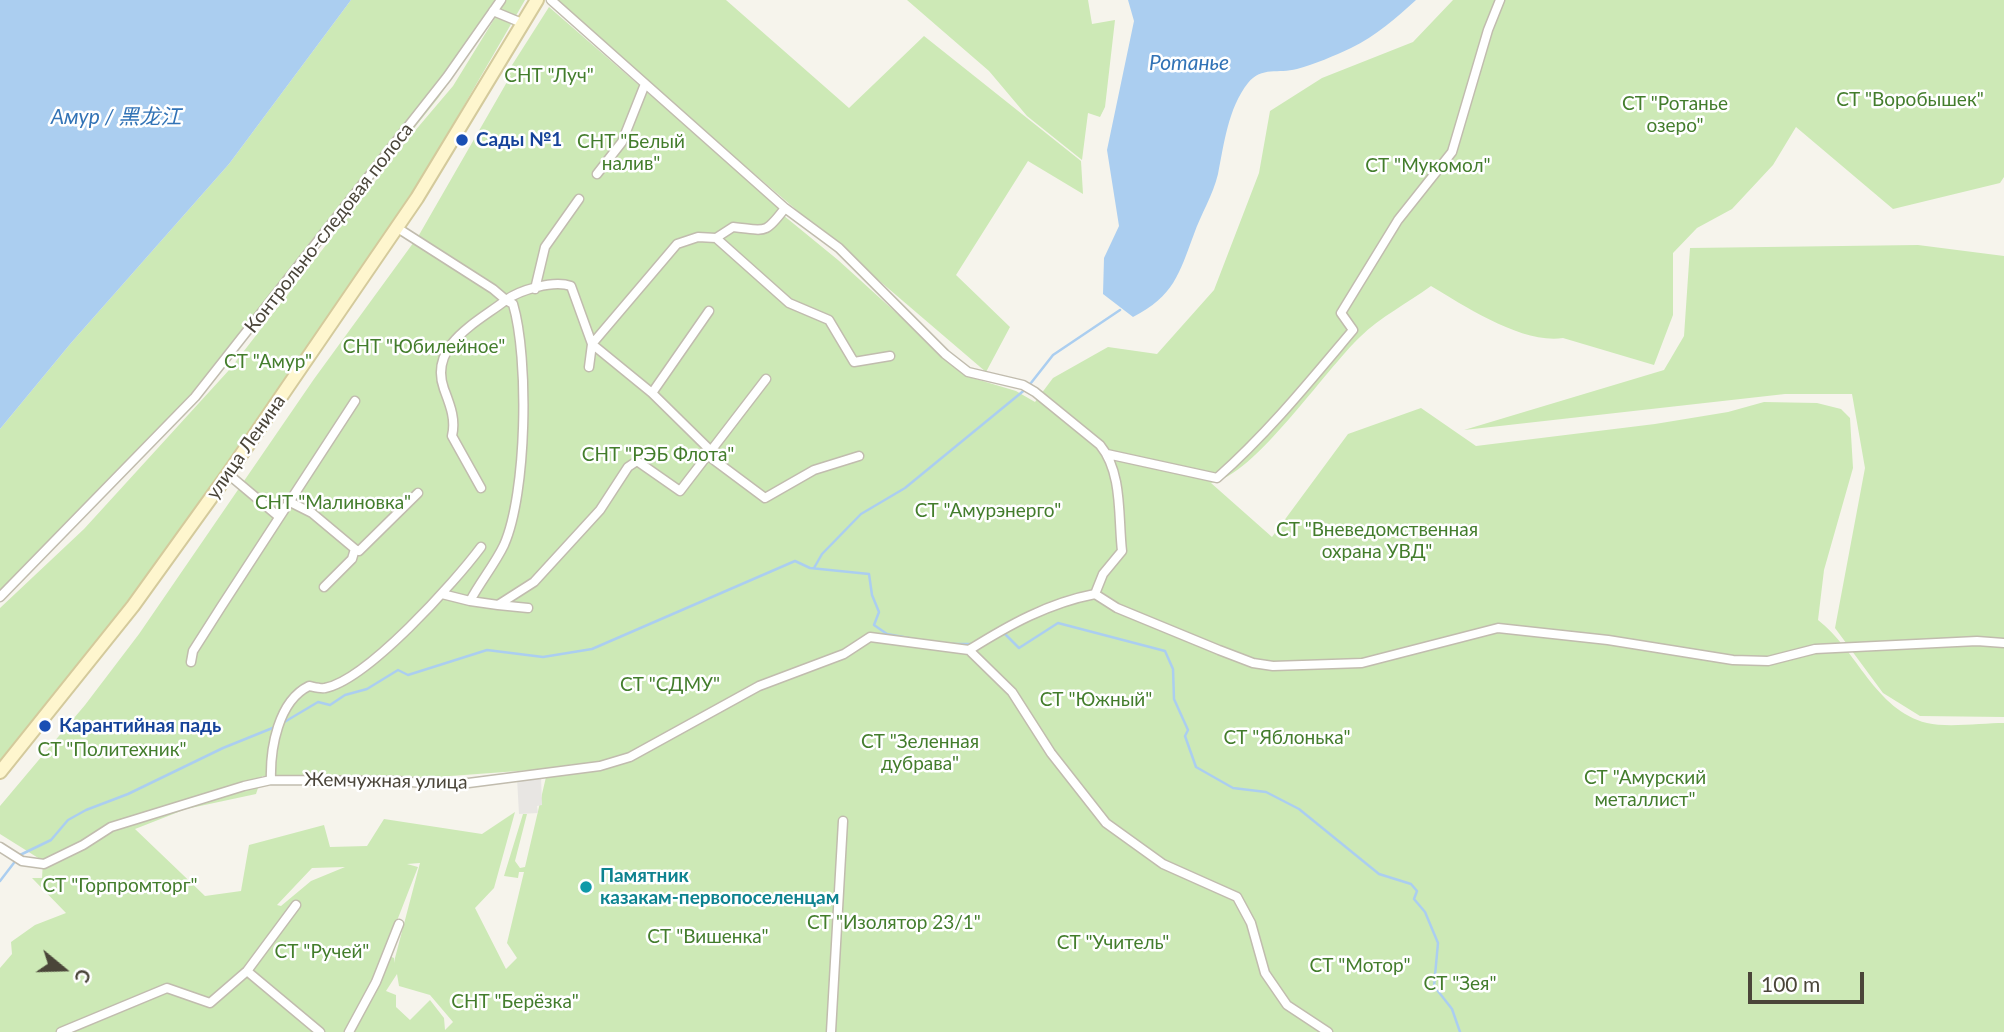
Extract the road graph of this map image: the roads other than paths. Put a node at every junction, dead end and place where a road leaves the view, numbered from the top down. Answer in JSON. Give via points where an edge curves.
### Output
{"nodes":[{"id":1,"x":501,"y":0,"type":"edge"},
{"id":2,"x":537,"y":0,"type":"edge"},
{"id":3,"x":551,"y":0,"type":"edge"},
{"id":4,"x":1500,"y":0,"type":"edge"},
{"id":5,"x":493,"y":11,"type":"junction"},
{"id":6,"x":522,"y":23,"type":"junction"},
{"id":7,"x":645,"y":84,"type":"junction"},
{"id":8,"x":597,"y":174,"type":"dead end"},
{"id":9,"x":579,"y":199,"type":"dead end"},
{"id":10,"x":785,"y":208,"type":"junction"},
{"id":11,"x":396,"y":228,"type":"junction"},
{"id":12,"x":716,"y":238,"type":"junction"},
{"id":13,"x":535,"y":289,"type":"junction"},
{"id":14,"x":506,"y":300,"type":"junction"},
{"id":15,"x":709,"y":312,"type":"dead end"},
{"id":16,"x":592,"y":344,"type":"junction"},
{"id":17,"x":890,"y":355,"type":"dead end"},
{"id":18,"x":589,"y":366,"type":"dead end"},
{"id":19,"x":766,"y":379,"type":"dead end"},
{"id":20,"x":652,"y":393,"type":"junction"},
{"id":21,"x":355,"y":401,"type":"dead end"},
{"id":22,"x":710,"y":450,"type":"junction"},
{"id":23,"x":1107,"y":454,"type":"junction"},
{"id":24,"x":859,"y":456,"type":"dead end"},
{"id":25,"x":228,"y":474,"type":"junction"},
{"id":26,"x":481,"y":488,"type":"dead end"},
{"id":27,"x":418,"y":493,"type":"dead end"},
{"id":28,"x":288,"y":501,"type":"junction"},
{"id":29,"x":278,"y":516,"type":"junction"},
{"id":30,"x":481,"y":547,"type":"dead end"},
{"id":31,"x":355,"y":549,"type":"junction"},
{"id":32,"x":324,"y":587,"type":"dead end"},
{"id":33,"x":442,"y":594,"type":"junction"},
{"id":34,"x":1095,"y":594,"type":"junction"},
{"id":35,"x":0,"y":597,"type":"edge"},
{"id":36,"x":470,"y":601,"type":"junction"},
{"id":37,"x":498,"y":605,"type":"junction"},
{"id":38,"x":528,"y":608,"type":"dead end"},
{"id":39,"x":2004,"y":643,"type":"edge"},
{"id":40,"x":969,"y":650,"type":"junction"},
{"id":41,"x":191,"y":662,"type":"dead end"},
{"id":42,"x":0,"y":772,"type":"edge"},
{"id":43,"x":271,"y":780,"type":"junction"},
{"id":44,"x":843,"y":821,"type":"dead end"},
{"id":45,"x":0,"y":848,"type":"edge"},
{"id":46,"x":296,"y":905,"type":"dead end"},
{"id":47,"x":399,"y":924,"type":"dead end"},
{"id":48,"x":247,"y":971,"type":"junction"},
{"id":49,"x":78,"y":1030,"type":"edge"},
{"id":50,"x":61,"y":1032,"type":"edge"},
{"id":51,"x":320,"y":1032,"type":"edge"},
{"id":52,"x":349,"y":1032,"type":"edge"},
{"id":53,"x":831,"y":1032,"type":"edge"},
{"id":54,"x":1328,"y":1032,"type":"edge"}],
"edges":[{"from":1,"to":5,"type":"street","name":"Контрольно-следовая полоса"},
{"from":2,"to":6,"type":"street","name":"улица Ленина"},
{"from":3,"to":7,"type":"street"},
{"from":4,"to":23,"type":"street","via":[[1452,152],[1398,220],[1341,313],[1353,330],[1279,416],[1217,478]]},
{"from":5,"to":6,"type":"street"},
{"from":5,"to":35,"type":"street","name":"Контрольно-следовая полоса","via":[[439,88],[195,397]]},
{"from":6,"to":11,"type":"street","name":"улица Ленина"},
{"from":7,"to":8,"type":"street","via":[[622,142]]},
{"from":7,"to":10,"type":"street"},
{"from":9,"to":13,"type":"street","via":[[545,247]]},
{"from":10,"to":12,"type":"street","via":[[763,231],[733,227]]},
{"from":10,"to":23,"type":"street","via":[[839,248],[968,372],[1032,390]]},
{"from":11,"to":14,"type":"street"},
{"from":11,"to":25,"type":"street","name":"улица Ленина"},
{"from":12,"to":16,"type":"street","via":[[698,237],[677,244]]},
{"from":12,"to":17,"type":"street","via":[[789,303],[829,320],[854,362]]},
{"from":13,"to":14,"type":"street"},
{"from":13,"to":16,"type":"street","via":[[570,286]]},
{"from":14,"to":26,"type":"street","via":[[460,332],[442,361],[452,436]]},
{"from":14,"to":36,"type":"street","via":[[513,304],[519,331],[522,465],[504,544]]},
{"from":15,"to":20,"type":"street"},
{"from":16,"to":18,"type":"street"},
{"from":16,"to":20,"type":"street"},
{"from":19,"to":22,"type":"street"},
{"from":20,"to":22,"type":"street"},
{"from":21,"to":28,"type":"street"},
{"from":22,"to":24,"type":"street","via":[[710,457],[765,498],[814,470]]},
{"from":22,"to":37,"type":"street","via":[[680,491],[642,462],[628,467],[600,510],[534,582]]},
{"from":23,"to":34,"type":"street","via":[[1118,490],[1122,551],[1103,574]]},
{"from":25,"to":29,"type":"street"},
{"from":25,"to":42,"type":"street","name":"улица Ленина","via":[[133,606]]},
{"from":27,"to":31,"type":"street","via":[[359,551]]},
{"from":28,"to":29,"type":"street"},
{"from":28,"to":31,"type":"street","via":[[312,513]]},
{"from":29,"to":41,"type":"street","via":[[193,651]]},
{"from":30,"to":33,"type":"street"},
{"from":31,"to":32,"type":"street","via":[[352,559]]},
{"from":33,"to":36,"type":"street"},
{"from":33,"to":43,"type":"street","via":[[363,670],[324,688],[309,686],[292,698],[278,731]]},
{"from":34,"to":39,"type":"street","via":[[1117,608],[1219,650],[1273,666],[1362,663],[1498,628],[1733,660],[1768,661],[1815,649]]},
{"from":34,"to":40,"type":"street","via":[[1060,602]]},
{"from":36,"to":37,"type":"street"},
{"from":37,"to":38,"type":"street"},
{"from":40,"to":43,"type":"street","name":"Жемчужная улица","via":[[870,637],[844,654],[759,686],[630,757],[600,766],[453,785]]},
{"from":40,"to":54,"type":"street","via":[[1012,692],[1051,753],[1106,823],[1163,864],[1237,897],[1251,923],[1265,973],[1287,1005]]},
{"from":43,"to":45,"type":"street","name":"Жемчужная улица","via":[[111,827],[44,864],[22,861]]},
{"from":44,"to":53,"type":"street"},
{"from":46,"to":48,"type":"street"},
{"from":47,"to":52,"type":"street"},
{"from":48,"to":49,"type":"street","via":[[210,1003],[167,988]]},
{"from":48,"to":51,"type":"street"},
{"from":49,"to":50,"type":"street"}]}
